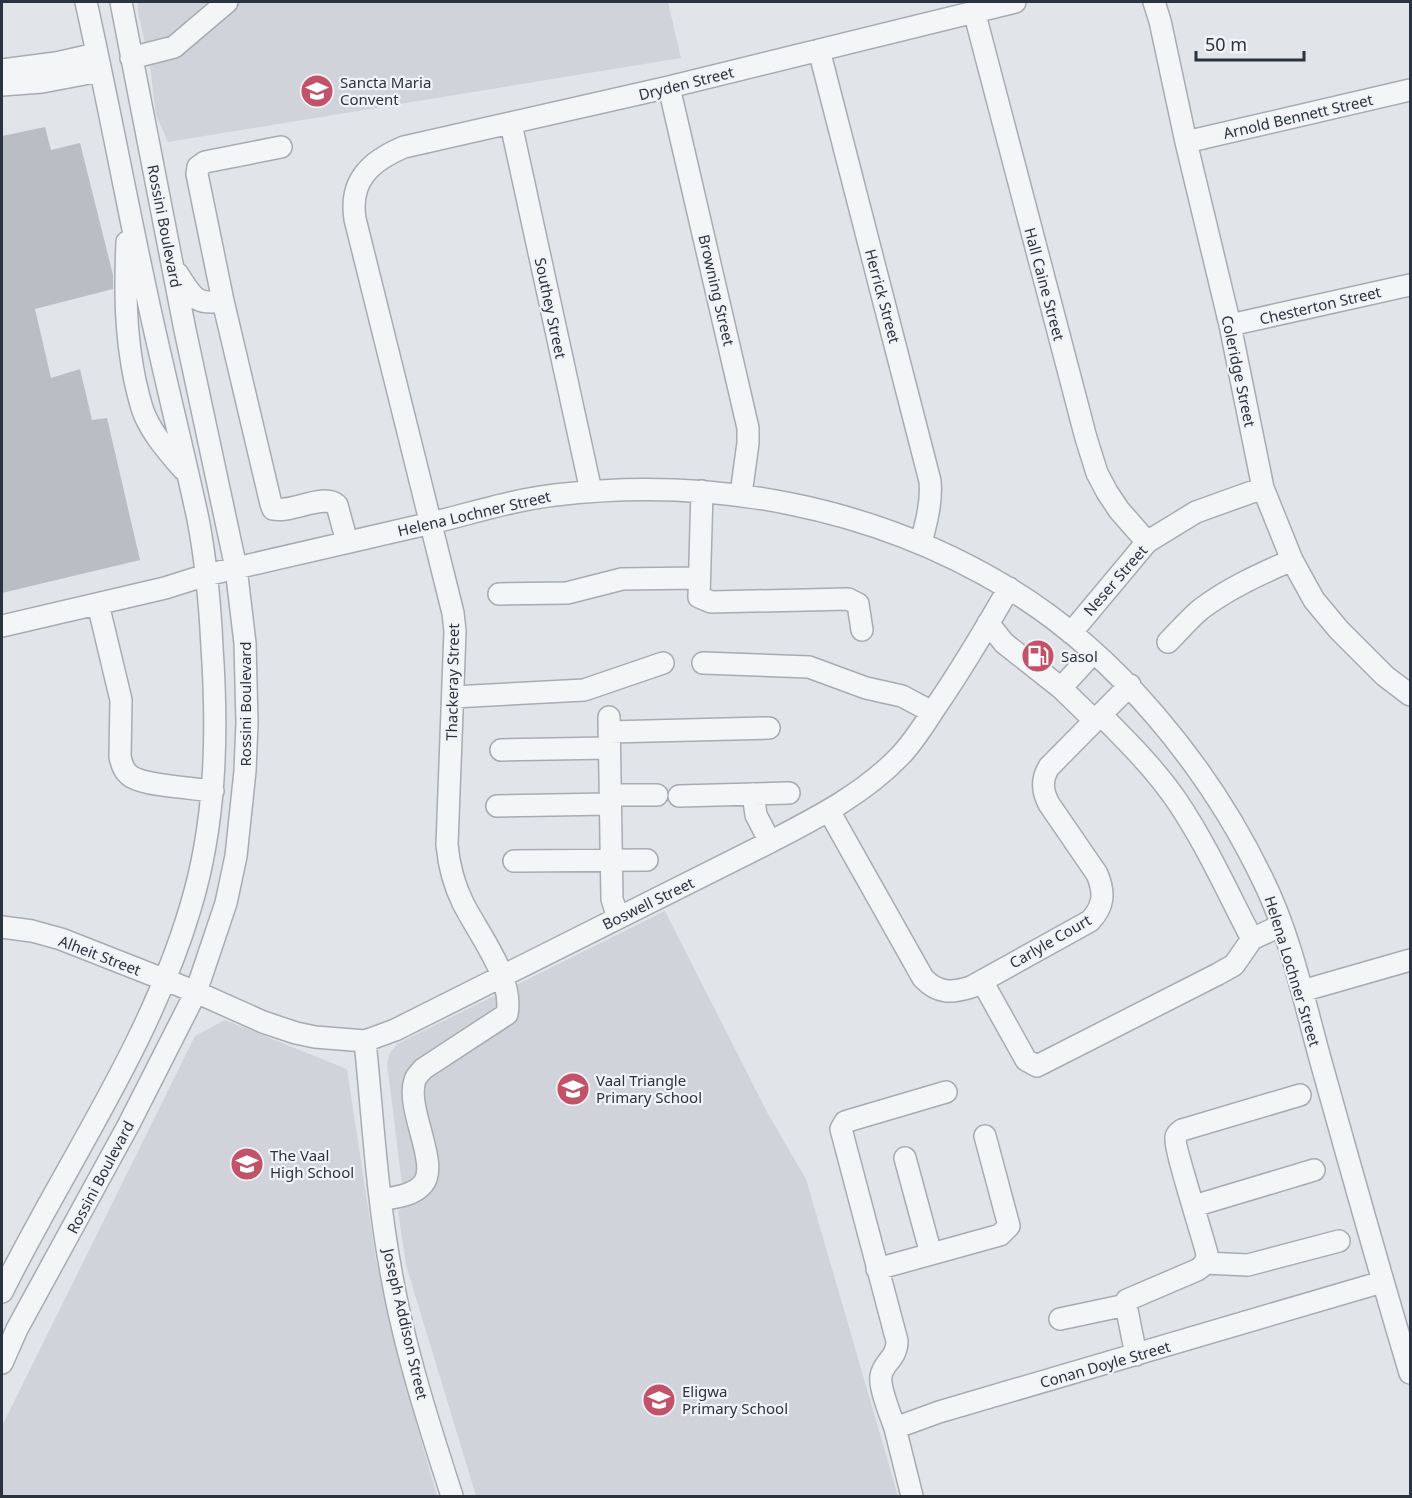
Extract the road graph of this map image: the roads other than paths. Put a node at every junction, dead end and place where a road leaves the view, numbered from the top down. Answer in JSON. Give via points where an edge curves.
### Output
{"nodes":[{"id":1,"x":86,"y":2,"type":"edge"},
{"id":2,"x":121,"y":2,"type":"edge"},
{"id":3,"x":227,"y":2,"type":"edge"},
{"id":4,"x":1015,"y":2,"type":"edge"},
{"id":5,"x":1154,"y":2,"type":"edge"},
{"id":6,"x":974,"y":11,"type":"junction"},
{"id":7,"x":819,"y":50,"type":"junction"},
{"id":8,"x":131,"y":58,"type":"junction"},
{"id":9,"x":98,"y":62,"type":"junction"},
{"id":10,"x":2,"y":70,"type":"edge"},
{"id":11,"x":2,"y":85,"type":"edge"},
{"id":12,"x":669,"y":87,"type":"junction"},
{"id":13,"x":1410,"y":90,"type":"edge"},
{"id":14,"x":511,"y":124,"type":"junction"},
{"id":15,"x":1186,"y":142,"type":"junction"},
{"id":16,"x":281,"y":147,"type":"dead end"},
{"id":17,"x":364,"y":174,"type":"joint"},
{"id":18,"x":128,"y":211,"type":"junction"},
{"id":19,"x":173,"y":268,"type":"junction"},
{"id":20,"x":1410,"y":285,"type":"edge"},
{"id":21,"x":223,"y":301,"type":"junction"},
{"id":22,"x":1230,"y":325,"type":"junction"},
{"id":23,"x":187,"y":475,"type":"junction"},
{"id":24,"x":1263,"y":488,"type":"junction"},
{"id":25,"x":591,"y":491,"type":"junction"},
{"id":26,"x":702,"y":491,"type":"junction"},
{"id":27,"x":741,"y":494,"type":"junction"},
{"id":28,"x":432,"y":523,"type":"junction"},
{"id":29,"x":347,"y":542,"type":"junction"},
{"id":30,"x":1147,"y":542,"type":"junction"},
{"id":31,"x":921,"y":543,"type":"junction"},
{"id":32,"x":1292,"y":560,"type":"junction"},
{"id":33,"x":236,"y":568,"type":"junction"},
{"id":34,"x":206,"y":574,"type":"junction"},
{"id":35,"x":699,"y":578,"type":"junction"},
{"id":36,"x":1009,"y":588,"type":"junction"},
{"id":37,"x":498,"y":594,"type":"dead end"},
{"id":38,"x":98,"y":604,"type":"junction"},
{"id":39,"x":988,"y":623,"type":"junction"},
{"id":40,"x":2,"y":626,"type":"edge"},
{"id":41,"x":862,"y":630,"type":"dead end"},
{"id":42,"x":1071,"y":633,"type":"junction"},
{"id":43,"x":1168,"y":642,"type":"dead end"},
{"id":44,"x":1093,"y":653,"type":"junction"},
{"id":45,"x":663,"y":663,"type":"dead end"},
{"id":46,"x":703,"y":663,"type":"dead end"},
{"id":47,"x":1130,"y":686,"type":"junction"},
{"id":48,"x":1061,"y":688,"type":"junction"},
{"id":49,"x":1410,"y":695,"type":"edge"},
{"id":50,"x":453,"y":697,"type":"junction"},
{"id":51,"x":932,"y":712,"type":"junction"},
{"id":52,"x":1098,"y":718,"type":"junction"},
{"id":53,"x":769,"y":728,"type":"dead end"},
{"id":54,"x":609,"y":732,"type":"junction"},
{"id":55,"x":501,"y":750,"type":"dead end"},
{"id":56,"x":213,"y":790,"type":"junction"},
{"id":57,"x":789,"y":793,"type":"dead end"},
{"id":58,"x":753,"y":794,"type":"junction"},
{"id":59,"x":657,"y":795,"type":"dead end"},
{"id":60,"x":678,"y":796,"type":"dead end"},
{"id":61,"x":610,"y":800,"type":"junction"},
{"id":62,"x":497,"y":806,"type":"dead end"},
{"id":63,"x":829,"y":811,"type":"junction"},
{"id":64,"x":770,"y":842,"type":"junction"},
{"id":65,"x":611,"y":860,"type":"junction"},
{"id":66,"x":647,"y":860,"type":"dead end"},
{"id":67,"x":513,"y":861,"type":"dead end"},
{"id":68,"x":618,"y":918,"type":"junction"},
{"id":69,"x":1282,"y":925,"type":"junction"},
{"id":70,"x":2,"y":927,"type":"edge"},
{"id":71,"x":1252,"y":939,"type":"junction"},
{"id":72,"x":1410,"y":960,"type":"edge"},
{"id":73,"x":502,"y":976,"type":"junction"},
{"id":74,"x":165,"y":980,"type":"junction"},
{"id":75,"x":982,"y":981,"type":"junction"},
{"id":76,"x":1302,"y":991,"type":"junction"},
{"id":77,"x":196,"y":992,"type":"junction"},
{"id":78,"x":365,"y":1041,"type":"junction"},
{"id":79,"x":945,"y":1092,"type":"dead end"},
{"id":80,"x":1300,"y":1095,"type":"dead end"},
{"id":81,"x":985,"y":1136,"type":"dead end"},
{"id":82,"x":905,"y":1158,"type":"dead end"},
{"id":83,"x":1314,"y":1170,"type":"dead end"},
{"id":84,"x":381,"y":1200,"type":"junction"},
{"id":85,"x":1194,"y":1206,"type":"junction"},
{"id":86,"x":1339,"y":1241,"type":"dead end"},
{"id":87,"x":931,"y":1254,"type":"junction"},
{"id":88,"x":1205,"y":1263,"type":"junction"},
{"id":89,"x":878,"y":1269,"type":"junction"},
{"id":90,"x":1382,"y":1282,"type":"junction"},
{"id":91,"x":2,"y":1292,"type":"edge"},
{"id":92,"x":1126,"y":1305,"type":"junction"},
{"id":93,"x":1060,"y":1319,"type":"dead end"},
{"id":94,"x":1137,"y":1355,"type":"junction"},
{"id":95,"x":2,"y":1363,"type":"edge"},
{"id":96,"x":1410,"y":1372,"type":"edge"},
{"id":97,"x":895,"y":1428,"type":"junction"},
{"id":98,"x":452,"y":1497,"type":"edge"},
{"id":99,"x":912,"y":1497,"type":"edge"}],
"edges":[{"from":1,"to":9,"type":"street","name":"Rossini Boulevard"},
{"from":2,"to":8,"type":"street","name":"Rossini Boulevard"},
{"from":3,"to":8,"type":"street","via":[[174,47]]},
{"from":4,"to":6,"type":"street","name":"Dryden Street"},
{"from":5,"to":15,"type":"street","name":"Coleridge Street"},
{"from":6,"to":7,"type":"street","name":"Dryden Street"},
{"from":6,"to":30,"type":"street","name":"Hall Caine Street","via":[[1091,456],[1107,492]]},
{"from":7,"to":12,"type":"street","name":"Dryden Street"},
{"from":7,"to":31,"type":"street","name":"Herrick Street","via":[[930,482],[929,513]]},
{"from":8,"to":19,"type":"street","name":"Rossini Boulevard"},
{"from":9,"to":10,"type":"street"},
{"from":9,"to":11,"type":"street","via":[[42,82]]},
{"from":9,"to":18,"type":"street","name":"Rossini Boulevard"},
{"from":12,"to":14,"type":"street","name":"Dryden Street"},
{"from":12,"to":27,"type":"street","name":"Browning Street","via":[[748,428]]},
{"from":13,"to":15,"type":"street","name":"Arnold Bennett Street"},
{"from":14,"to":17,"type":"street","name":"Dryden Street","via":[[404,147],[389,153]]},
{"from":14,"to":25,"type":"street","name":"Southey Street"},
{"from":15,"to":22,"type":"street","name":"Coleridge Street"},
{"from":16,"to":21,"type":"street","via":[[205,162],[198,167]]},
{"from":17,"to":28,"type":"street","name":"Thackeray Street","via":[[354,197],[356,219]]},
{"from":18,"to":23,"type":"street","name":"Rossini Boulevard"},
{"from":18,"to":23,"type":"street","via":[[125,313],[139,397],[145,417]]},
{"from":19,"to":21,"type":"street","via":[[200,301]]},
{"from":19,"to":33,"type":"street","name":"Rossini Boulevard"},
{"from":20,"to":22,"type":"street","name":"Chesterton Street"},
{"from":21,"to":29,"type":"street","via":[[273,509],[334,503]]},
{"from":22,"to":24,"type":"street","name":"Coleridge Street"},
{"from":23,"to":34,"type":"street","name":"Rossini Boulevard"},
{"from":24,"to":30,"type":"street","name":"Neser Street","via":[[1196,512]]},
{"from":24,"to":32,"type":"street","name":"Coleridge Street"},
{"from":25,"to":26,"type":"street","name":"Helena Lochner Street"},
{"from":25,"to":28,"type":"street","name":"Helena Lochner Street","via":[[518,501]]},
{"from":26,"to":27,"type":"street","name":"Helena Lochner Street"},
{"from":26,"to":35,"type":"street"},
{"from":27,"to":31,"type":"street","name":"Helena Lochner Street","via":[[867,523]]},
{"from":28,"to":29,"type":"street","name":"Helena Lochner Street"},
{"from":28,"to":50,"type":"street","name":"Thackeray Street","via":[[455,631]]},
{"from":29,"to":33,"type":"street","name":"Helena Lochner Street"},
{"from":30,"to":42,"type":"street","name":"Neser Street"},
{"from":31,"to":36,"type":"street","name":"Helena Lochner Street"},
{"from":32,"to":43,"type":"street","via":[[1221,596],[1199,611]]},
{"from":32,"to":49,"type":"street","name":"Coleridge Street","via":[[1314,600],[1339,630]]},
{"from":33,"to":34,"type":"street","name":"Helena Lochner Street"},
{"from":33,"to":77,"type":"street","name":"Rossini Boulevard","via":[[245,643],[245,771],[236,856],[226,903]]},
{"from":34,"to":38,"type":"street","name":"Helena Lochner Street"},
{"from":34,"to":56,"type":"street","name":"Rossini Boulevard","via":[[216,726]]},
{"from":35,"to":37,"type":"street","via":[[622,579],[567,593]]},
{"from":35,"to":41,"type":"street","via":[[699,597],[706,601],[848,599],[858,604]]},
{"from":36,"to":39,"type":"street","name":"Boswell Street"},
{"from":36,"to":42,"type":"street","name":"Helena Lochner Street"},
{"from":38,"to":40,"type":"street","name":"Helena Lochner Street"},
{"from":38,"to":56,"type":"street","via":[[121,700],[122,766],[132,777],[145,782]]},
{"from":39,"to":48,"type":"street","via":[[1004,643]]},
{"from":39,"to":51,"type":"street","name":"Boswell Street"},
{"from":42,"to":44,"type":"street","name":"Helena Lochner Street"},
{"from":44,"to":47,"type":"street","name":"Helena Lochner Street"},
{"from":44,"to":48,"type":"street"},
{"from":45,"to":50,"type":"street","via":[[584,690]]},
{"from":46,"to":51,"type":"street","via":[[809,667],[866,688],[902,696]]},
{"from":47,"to":52,"type":"street","name":"Carlyle Court"},
{"from":47,"to":69,"type":"street","name":"Helena Lochner Street","via":[[1225,808]]},
{"from":48,"to":52,"type":"street"},
{"from":50,"to":73,"type":"street","name":"Thackeray Street","via":[[449,866],[462,902]]},
{"from":51,"to":63,"type":"street","name":"Boswell Street","via":[[901,756]]},
{"from":52,"to":71,"type":"street","via":[[1142,756],[1177,801]]},
{"from":52,"to":75,"type":"street","name":"Carlyle Court","via":[[1050,767],[1042,785],[1049,804],[1097,874],[1102,904],[1090,921]]},
{"from":53,"to":54,"type":"street"},
{"from":54,"to":55,"type":"street"},
{"from":54,"to":61,"type":"street"},
{"from":56,"to":74,"type":"street","name":"Rossini Boulevard","via":[[197,885]]},
{"from":57,"to":58,"type":"street"},
{"from":58,"to":60,"type":"street"},
{"from":58,"to":64,"type":"street","via":[[756,815]]},
{"from":59,"to":61,"type":"street"},
{"from":61,"to":62,"type":"street"},
{"from":61,"to":65,"type":"street"},
{"from":63,"to":64,"type":"street","name":"Boswell Street"},
{"from":63,"to":75,"type":"street","name":"Carlyle Court","via":[[923,978],[945,992]]},
{"from":64,"to":68,"type":"street","name":"Boswell Street"},
{"from":65,"to":66,"type":"street"},
{"from":65,"to":67,"type":"street"},
{"from":65,"to":68,"type":"street","via":[[612,899]]},
{"from":68,"to":73,"type":"street","name":"Boswell Street"},
{"from":69,"to":71,"type":"street"},
{"from":69,"to":76,"type":"street","name":"Helena Lochner Street"},
{"from":70,"to":74,"type":"street","name":"Alheit Street","via":[[61,939]]},
{"from":71,"to":75,"type":"street","via":[[1234,965],[1037,1066],[1026,1060]]},
{"from":72,"to":76,"type":"street"},
{"from":73,"to":78,"type":"street","name":"Boswell Street"},
{"from":73,"to":84,"type":"street","name":"Thackeray Street","via":[[510,1002],[507,1014],[423,1069],[415,1079],[416,1113],[429,1170],[424,1183],[410,1194]]},
{"from":74,"to":77,"type":"street","name":"Alheit Street"},
{"from":74,"to":91,"type":"street","name":"Rossini Boulevard"},
{"from":76,"to":90,"type":"street","name":"Helena Lochner Street"},
{"from":77,"to":78,"type":"street","name":"Boswell Street","via":[[296,1033]]},
{"from":77,"to":95,"type":"street","name":"Rossini Boulevard"},
{"from":78,"to":84,"type":"street","name":"Joseph Addison Street"},
{"from":79,"to":89,"type":"street","via":[[845,1122],[841,1129]]},
{"from":80,"to":85,"type":"street","via":[[1178,1133],[1177,1151]]},
{"from":81,"to":87,"type":"street","via":[[1008,1229],[1000,1235]]},
{"from":82,"to":87,"type":"street"},
{"from":83,"to":85,"type":"street"},
{"from":84,"to":98,"type":"street","name":"Joseph Addison Street","via":[[392,1277]]},
{"from":85,"to":88,"type":"street","via":[[1207,1254]]},
{"from":86,"to":88,"type":"street","via":[[1248,1265]]},
{"from":87,"to":89,"type":"street"},
{"from":88,"to":92,"type":"street","via":[[1197,1270],[1131,1297]]},
{"from":89,"to":97,"type":"street","via":[[897,1341],[896,1352],[881,1379]]},
{"from":90,"to":94,"type":"street","name":"Conan Doyle Street"},
{"from":90,"to":96,"type":"street","name":"Helena Lochner Street"},
{"from":92,"to":93,"type":"street"},
{"from":92,"to":94,"type":"street"},
{"from":94,"to":97,"type":"street","name":"Conan Doyle Street"},
{"from":97,"to":99,"type":"street"}]}
